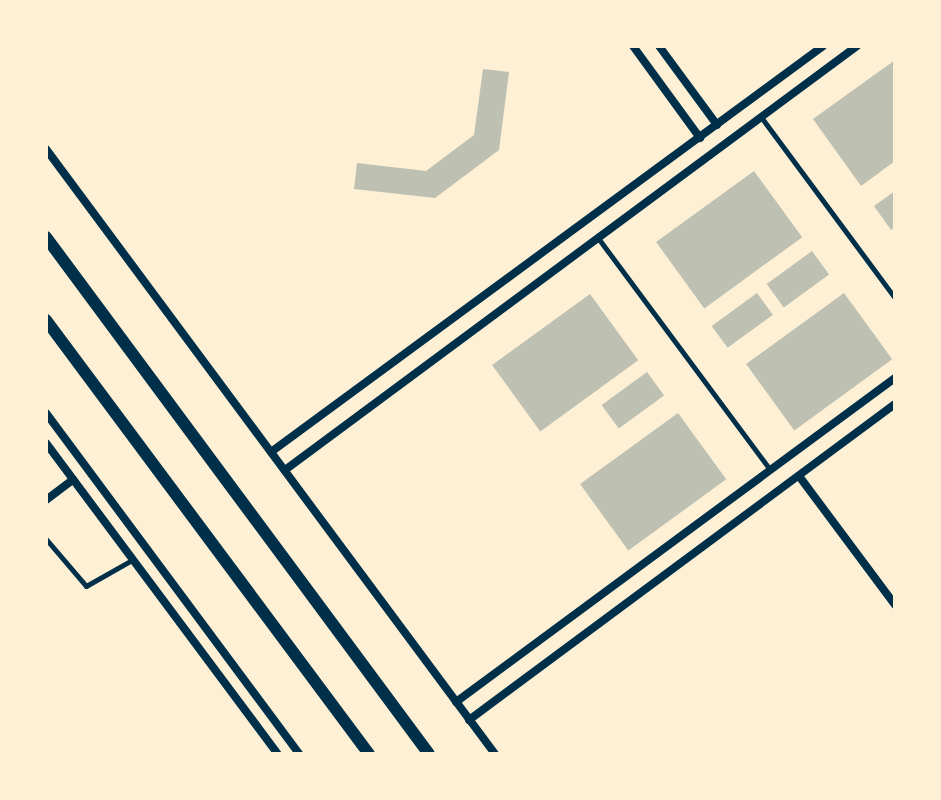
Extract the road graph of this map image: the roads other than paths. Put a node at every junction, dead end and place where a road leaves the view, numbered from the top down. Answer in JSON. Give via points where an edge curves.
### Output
{"nodes":[{"id":1,"x":633,"y":46,"type":"edge"},
{"id":2,"x":659,"y":46,"type":"edge"},
{"id":3,"x":823,"y":46,"type":"edge"},
{"id":4,"x":857,"y":46,"type":"edge"},
{"id":5,"x":691,"y":89,"type":"junction"},
{"id":6,"x":674,"y":102,"type":"junction"},
{"id":7,"x":761,"y":117,"type":"junction"},
{"id":8,"x":717,"y":125,"type":"junction"},
{"id":9,"x":700,"y":138,"type":"junction"},
{"id":10,"x":46,"y":149,"type":"edge"},
{"id":11,"x":46,"y":237,"type":"edge"},
{"id":12,"x":598,"y":238,"type":"junction"},
{"id":13,"x":895,"y":298,"type":"edge"},
{"id":14,"x":46,"y":320,"type":"edge"},
{"id":15,"x":895,"y":378,"type":"edge"},
{"id":16,"x":895,"y":404,"type":"edge"},
{"id":17,"x":46,"y":413,"type":"edge"},
{"id":18,"x":46,"y":443,"type":"edge"},
{"id":19,"x":271,"y":452,"type":"junction"},
{"id":20,"x":285,"y":470,"type":"junction"},
{"id":21,"x":771,"y":471,"type":"junction"},
{"id":22,"x":799,"y":476,"type":"junction"},
{"id":23,"x":73,"y":480,"type":"junction"},
{"id":24,"x":46,"y":500,"type":"edge"},
{"id":25,"x":46,"y":539,"type":"edge"},
{"id":26,"x":132,"y":560,"type":"junction"},
{"id":27,"x":895,"y":605,"type":"edge"},
{"id":28,"x":456,"y":702,"type":"junction"},
{"id":29,"x":469,"y":720,"type":"junction"},
{"id":30,"x":278,"y":754,"type":"edge"},
{"id":31,"x":299,"y":754,"type":"edge"},
{"id":32,"x":369,"y":754,"type":"edge"},
{"id":33,"x":429,"y":754,"type":"edge"},
{"id":34,"x":495,"y":754,"type":"edge"}],
"edges":[{"from":1,"to":6,"type":"street"},
{"from":2,"to":5,"type":"street"},
{"from":3,"to":8,"type":"street"},
{"from":4,"to":7,"type":"street"},
{"from":5,"to":6,"type":"street"},
{"from":5,"to":8,"type":"street"},
{"from":6,"to":9,"type":"street"},
{"from":7,"to":12,"type":"street"},
{"from":7,"to":13,"type":"lane"},
{"from":8,"to":9,"type":"street"},
{"from":9,"to":19,"type":"street"},
{"from":10,"to":19,"type":"street"},
{"from":11,"to":33,"type":"street"},
{"from":12,"to":20,"type":"street"},
{"from":12,"to":21,"type":"lane"},
{"from":14,"to":32,"type":"street"},
{"from":15,"to":21,"type":"street"},
{"from":16,"to":22,"type":"street"},
{"from":17,"to":31,"type":"street"},
{"from":18,"to":23,"type":"street"},
{"from":19,"to":20,"type":"street"},
{"from":20,"to":28,"type":"street"},
{"from":21,"to":28,"type":"street"},
{"from":22,"to":27,"type":"street"},
{"from":22,"to":29,"type":"street"},
{"from":23,"to":24,"type":"street"},
{"from":23,"to":26,"type":"street"},
{"from":25,"to":26,"type":"lane","via":[[86,586]]},
{"from":26,"to":30,"type":"street"},
{"from":28,"to":29,"type":"street"},
{"from":29,"to":34,"type":"street"}]}
